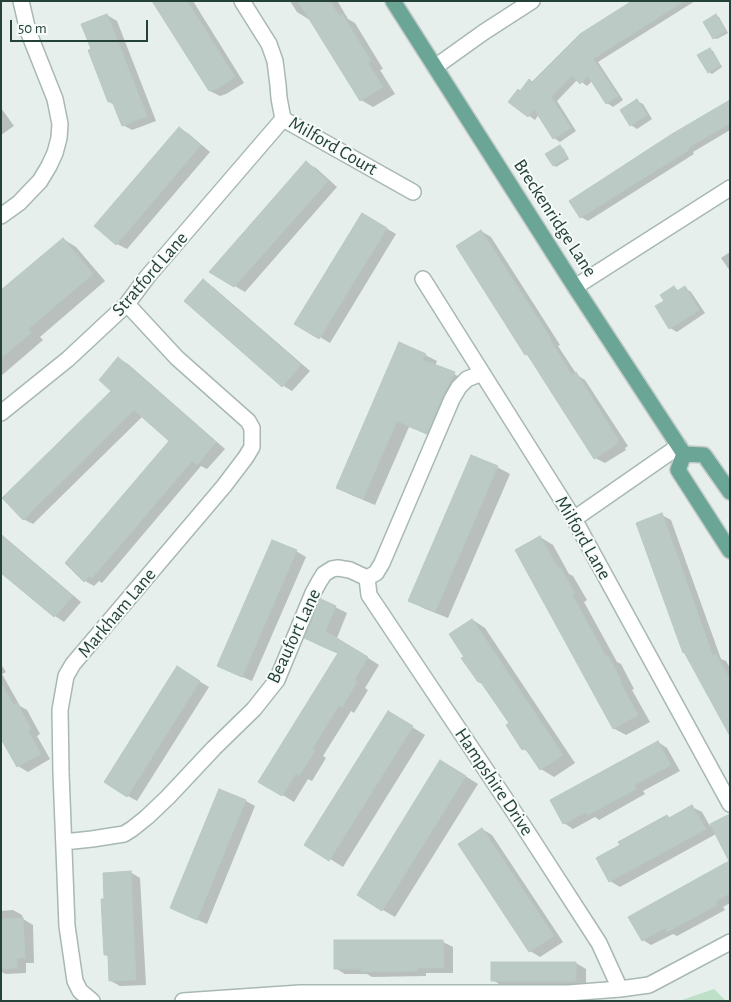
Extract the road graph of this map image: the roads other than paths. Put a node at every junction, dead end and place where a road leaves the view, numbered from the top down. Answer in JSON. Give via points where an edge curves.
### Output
{"nodes":[{"id":1,"x":21,"y":1,"type":"edge"},
{"id":2,"x":242,"y":1,"type":"edge"},
{"id":3,"x":393,"y":1,"type":"edge"},
{"id":4,"x":532,"y":1,"type":"edge"},
{"id":5,"x":435,"y":67,"type":"junction"},
{"id":6,"x":283,"y":119,"type":"junction"},
{"id":7,"x":730,"y":188,"type":"edge"},
{"id":8,"x":413,"y":192,"type":"dead end"},
{"id":9,"x":1,"y":216,"type":"edge"},
{"id":10,"x":423,"y":279,"type":"dead end"},
{"id":11,"x":575,"y":287,"type":"junction"},
{"id":12,"x":127,"y":304,"type":"junction"},
{"id":13,"x":482,"y":373,"type":"junction"},
{"id":14,"x":1,"y":413,"type":"edge"},
{"id":15,"x":682,"y":450,"type":"junction"},
{"id":16,"x":730,"y":492,"type":"edge"},
{"id":17,"x":574,"y":519,"type":"junction"},
{"id":18,"x":730,"y":551,"type":"edge"},
{"id":19,"x":367,"y":578,"type":"junction"},
{"id":20,"x":730,"y":804,"type":"edge"},
{"id":21,"x":64,"y":842,"type":"junction"},
{"id":22,"x":730,"y":942,"type":"edge"},
{"id":23,"x":620,"y":988,"type":"junction"},
{"id":24,"x":90,"y":1000,"type":"edge"},
{"id":25,"x":183,"y":1001,"type":"edge"}],
"edges":[{"from":1,"to":9,"type":"street","via":[[28,31],[56,99],[59,138],[55,153],[40,180],[19,203]]},
{"from":2,"to":6,"type":"street","name":"Milford Court","via":[[269,44],[275,61]]},
{"from":3,"to":5,"type":"main road","name":"Breckenridge Lane"},
{"from":4,"to":5,"type":"street"},
{"from":5,"to":11,"type":"main road","name":"Breckenridge Lane"},
{"from":6,"to":8,"type":"street","name":"Milford Court"},
{"from":6,"to":12,"type":"street","name":"Stratford Lane"},
{"from":7,"to":11,"type":"street"},
{"from":10,"to":13,"type":"street","name":"Milford Lane"},
{"from":11,"to":15,"type":"main road","name":"Breckenridge Lane"},
{"from":12,"to":14,"type":"street","name":"Stratford Lane","via":[[68,359]]},
{"from":12,"to":21,"type":"street","name":"Markham Lane","via":[[177,358],[248,421],[252,428],[252,447],[224,486],[66,676],[60,710]]},
{"from":13,"to":17,"type":"street","name":"Milford Lane"},
{"from":13,"to":19,"type":"street","via":[[467,380],[456,393],[382,563],[376,573]]},
{"from":15,"to":16,"type":"main road","via":[[704,456]]},
{"from":15,"to":17,"type":"street"},
{"from":15,"to":18,"type":"main road","via":[[678,470]]},
{"from":17,"to":20,"type":"street","name":"Milford Lane"},
{"from":19,"to":21,"type":"street","name":"Beaufort Lane","via":[[338,568],[324,574],[277,680],[254,709],[147,817],[124,834]]},
{"from":19,"to":23,"type":"street","name":"Hampshire Drive","via":[[369,595],[599,943]]},
{"from":21,"to":24,"type":"street","name":"Markham Lane","via":[[67,926],[75,981]]},
{"from":22,"to":23,"type":"street","via":[[649,985]]},
{"from":23,"to":25,"type":"street","via":[[568,993],[300,993]]}]}
